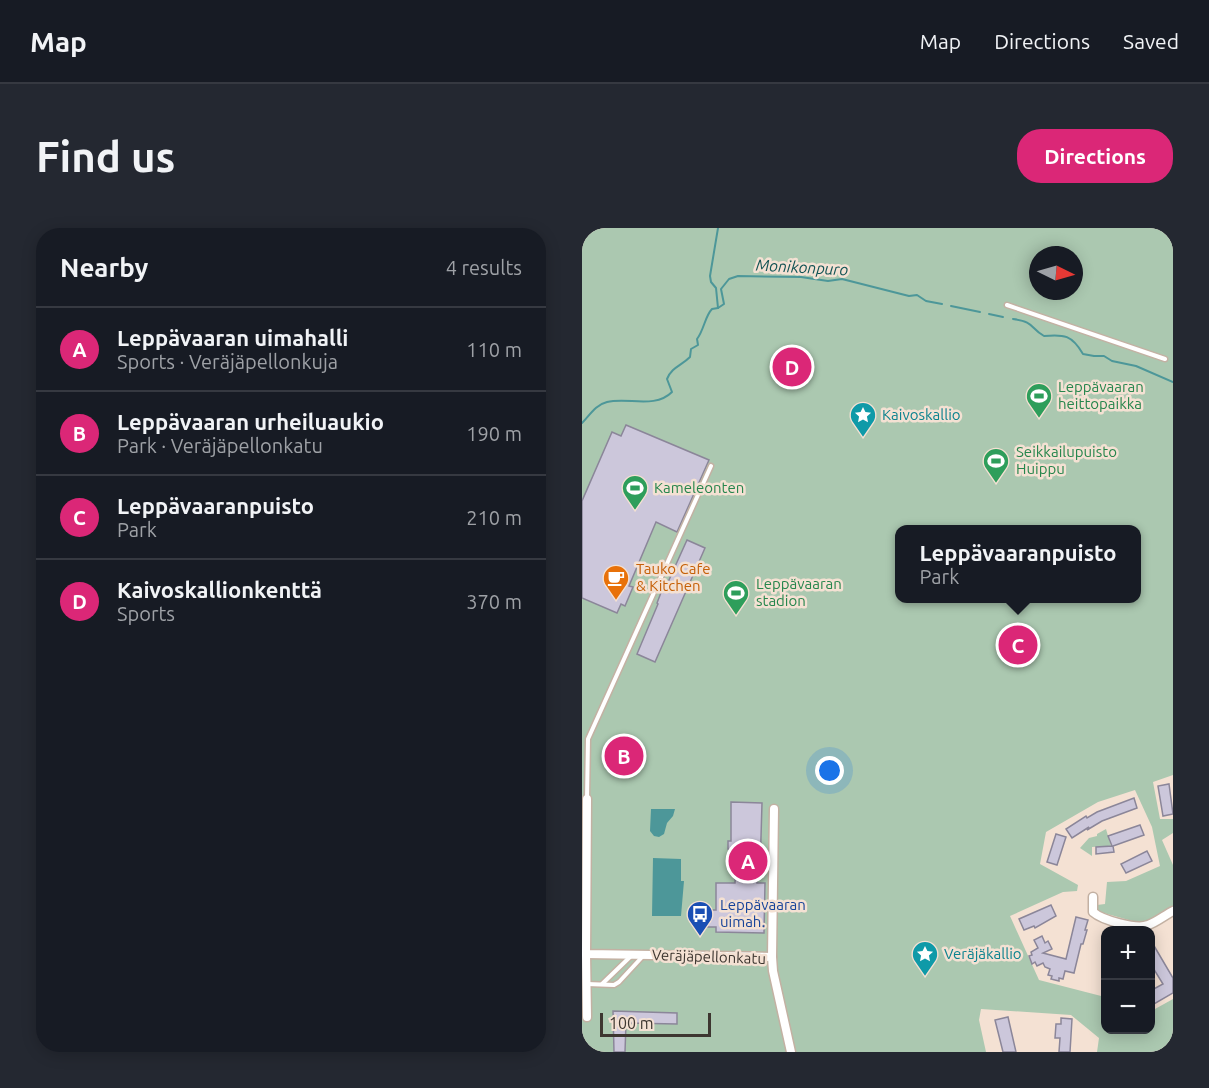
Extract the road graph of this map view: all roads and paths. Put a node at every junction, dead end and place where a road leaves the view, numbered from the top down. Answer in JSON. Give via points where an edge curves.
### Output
{"nodes":[{"id":1,"x":1007,"y":305,"type":"dead end"},
{"id":2,"x":1165,"y":359,"type":"dead end"},
{"id":3,"x":711,"y":466,"type":"dead end"},
{"id":4,"x":587,"y":799,"type":"joint"},
{"id":5,"x":774,"y":809,"type":"dead end"},
{"id":6,"x":1092,"y":897,"type":"dead end"},
{"id":7,"x":1173,"y":910,"type":"edge"},
{"id":8,"x":586,"y":954,"type":"junction"},
{"id":9,"x":632,"y":955,"type":"junction"},
{"id":10,"x":644,"y":955,"type":"junction"},
{"id":11,"x":772,"y":957,"type":"junction"},
{"id":12,"x":586,"y":984,"type":"junction"},
{"id":13,"x":602,"y":984,"type":"junction"},
{"id":14,"x":584,"y":1017,"type":"edge"},
{"id":15,"x":791,"y":1052,"type":"edge"}],
"edges":[{"from":1,"to":2,"type":"lane"},
{"from":3,"to":4,"type":"lane","via":[[588,738]]},
{"from":4,"to":8,"type":"street"},
{"from":5,"to":11,"type":"street"},
{"from":6,"to":7,"type":"street","via":[[1093,912],[1098,916],[1132,925],[1148,925]]},
{"from":8,"to":9,"type":"street","name":"Veräjäpellonkatu"},
{"from":8,"to":12,"type":"street"},
{"from":9,"to":10,"type":"street","name":"Veräjäpellonkatu"},
{"from":9,"to":13,"type":"lane"},
{"from":10,"to":11,"type":"street","name":"Veräjäpellonkatu"},
{"from":10,"to":13,"type":"lane","via":[[619,982]]},
{"from":11,"to":15,"type":"street","name":"Veräjäpellonkatu"},
{"from":12,"to":13,"type":"lane"},
{"from":12,"to":14,"type":"street"}]}
